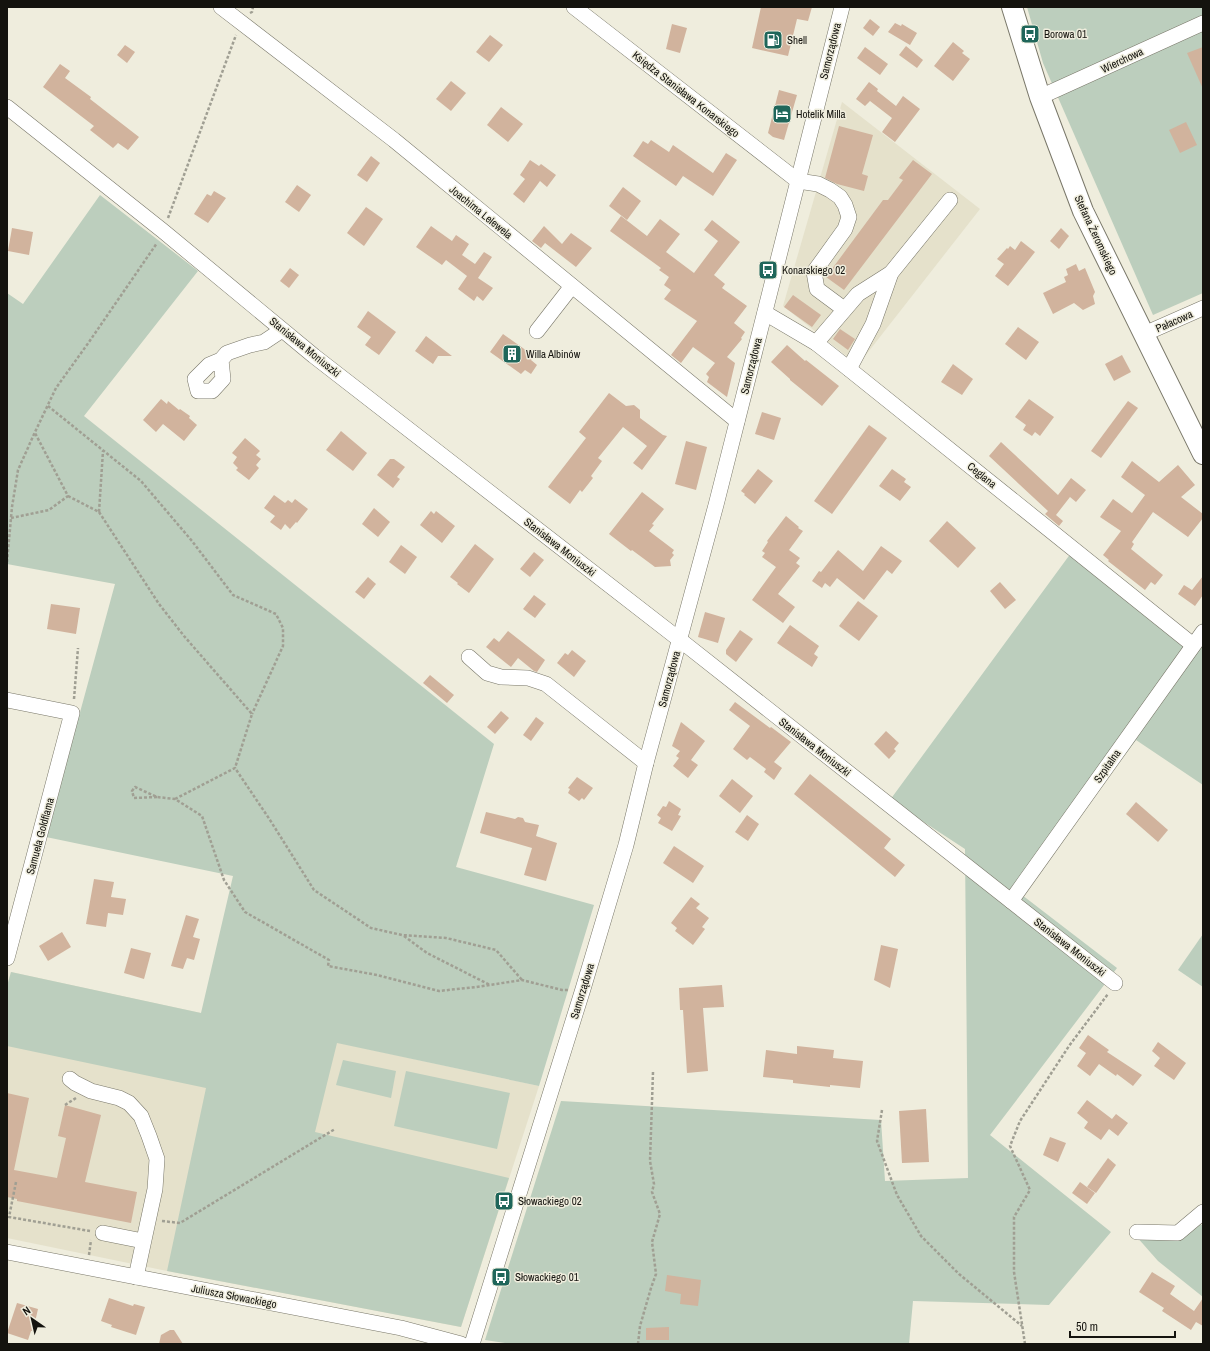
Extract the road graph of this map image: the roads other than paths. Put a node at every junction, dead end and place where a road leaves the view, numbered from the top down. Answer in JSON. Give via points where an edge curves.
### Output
{"nodes":[{"id":1,"x":221,"y":7,"type":"edge"},
{"id":2,"x":574,"y":7,"type":"edge"},
{"id":3,"x":842,"y":7,"type":"edge"},
{"id":4,"x":1012,"y":7,"type":"edge"},
{"id":5,"x":1203,"y":23,"type":"edge"},
{"id":6,"x":1040,"y":98,"type":"junction"},
{"id":7,"x":7,"y":107,"type":"edge"},
{"id":8,"x":798,"y":181,"type":"junction"},
{"id":9,"x":950,"y":200,"type":"dead end"},
{"id":10,"x":891,"y":273,"type":"junction"},
{"id":11,"x":572,"y":286,"type":"junction"},
{"id":12,"x":1203,"y":308,"type":"edge"},
{"id":13,"x":844,"y":309,"type":"junction"},
{"id":14,"x":765,"y":313,"type":"junction"},
{"id":15,"x":282,"y":330,"type":"junction"},
{"id":16,"x":537,"y":331,"type":"dead end"},
{"id":17,"x":1144,"y":334,"type":"junction"},
{"id":18,"x":816,"y":343,"type":"junction"},
{"id":19,"x":221,"y":360,"type":"dead end"},
{"id":20,"x":849,"y":369,"type":"junction"},
{"id":21,"x":737,"y":421,"type":"junction"},
{"id":22,"x":1203,"y":454,"type":"edge"},
{"id":23,"x":1203,"y":632,"type":"edge"},
{"id":24,"x":680,"y":640,"type":"junction"},
{"id":25,"x":1193,"y":645,"type":"junction"},
{"id":26,"x":469,"y":657,"type":"dead end"},
{"id":27,"x":7,"y":700,"type":"edge"},
{"id":28,"x":646,"y":763,"type":"junction"},
{"id":29,"x":1011,"y":901,"type":"junction"},
{"id":30,"x":7,"y":958,"type":"edge"},
{"id":31,"x":1115,"y":983,"type":"road end"},
{"id":32,"x":70,"y":1079,"type":"dead end"},
{"id":33,"x":1200,"y":1217,"type":"edge"},
{"id":34,"x":1137,"y":1232,"type":"dead end"},
{"id":35,"x":96,"y":1234,"type":"road end"},
{"id":36,"x":144,"y":1241,"type":"junction"},
{"id":37,"x":7,"y":1252,"type":"edge"},
{"id":38,"x":136,"y":1277,"type":"junction"},
{"id":39,"x":461,"y":1344,"type":"edge"},
{"id":40,"x":472,"y":1344,"type":"edge"}],
"edges":[{"from":1,"to":11,"type":"street","name":"Joachima Lelewela","via":[[394,140]]},
{"from":2,"to":8,"type":"street","name":"Księdza Stanisława Konarskiego"},
{"from":3,"to":8,"type":"street","name":"Samorządowa"},
{"from":4,"to":6,"type":"main road","name":"Stefana Żeromskiego"},
{"from":5,"to":6,"type":"street","name":"Wierchowa"},
{"from":6,"to":17,"type":"main road","name":"Stefana Żeromskiego","via":[[1083,211]]},
{"from":7,"to":15,"type":"street","name":"Stanisława Moniuszki","via":[[163,230]]},
{"from":8,"to":13,"type":"street","via":[[818,184],[830,190],[840,197],[845,205],[849,217],[846,229],[814,272],[817,288]]},
{"from":8,"to":14,"type":"street","name":"Samorządowa"},
{"from":9,"to":10,"type":"street"},
{"from":10,"to":13,"type":"street","via":[[858,294]]},
{"from":10,"to":20,"type":"street","via":[[873,324]]},
{"from":11,"to":16,"type":"street"},
{"from":11,"to":21,"type":"street","name":"Joachima Lelewela"},
{"from":12,"to":17,"type":"street","name":"Pałacowa"},
{"from":13,"to":18,"type":"street"},
{"from":14,"to":18,"type":"street","name":"Ceglana"},
{"from":14,"to":21,"type":"street","name":"Samorządowa"},
{"from":15,"to":19,"type":"street","via":[[264,342],[227,353]]},
{"from":15,"to":24,"type":"street","name":"Stanisława Moniuszki"},
{"from":17,"to":22,"type":"main road","name":"Stefana Żeromskiego"},
{"from":18,"to":20,"type":"street","name":"Ceglana"},
{"from":20,"to":25,"type":"street","name":"Ceglana"},
{"from":21,"to":24,"type":"street","name":"Samorządowa"},
{"from":23,"to":25,"type":"street","name":"Szpitalna"},
{"from":24,"to":28,"type":"street","name":"Samorządowa"},
{"from":24,"to":29,"type":"street","name":"Stanisława Moniuszki"},
{"from":25,"to":29,"type":"street","name":"Szpitalna"},
{"from":26,"to":28,"type":"street","via":[[488,672],[500,677],[528,678],[546,684]]},
{"from":27,"to":30,"type":"street","name":"Samuela Goldflama","via":[[72,713]]},
{"from":28,"to":40,"type":"street","name":"Samorządowa","via":[[626,845],[583,989]]},
{"from":29,"to":31,"type":"street","name":"Stanisława Moniuszki"},
{"from":32,"to":36,"type":"street","via":[[91,1092],[120,1098],[129,1103],[141,1116],[156,1159],[155,1189]]},
{"from":33,"to":34,"type":"street","via":[[1178,1234]]},
{"from":35,"to":36,"type":"street"},
{"from":36,"to":38,"type":"street"},
{"from":37,"to":38,"type":"street","name":"Juliusza Słowackiego"},
{"from":38,"to":39,"type":"street","name":"Juliusza Słowackiego","via":[[401,1328]]}]}
